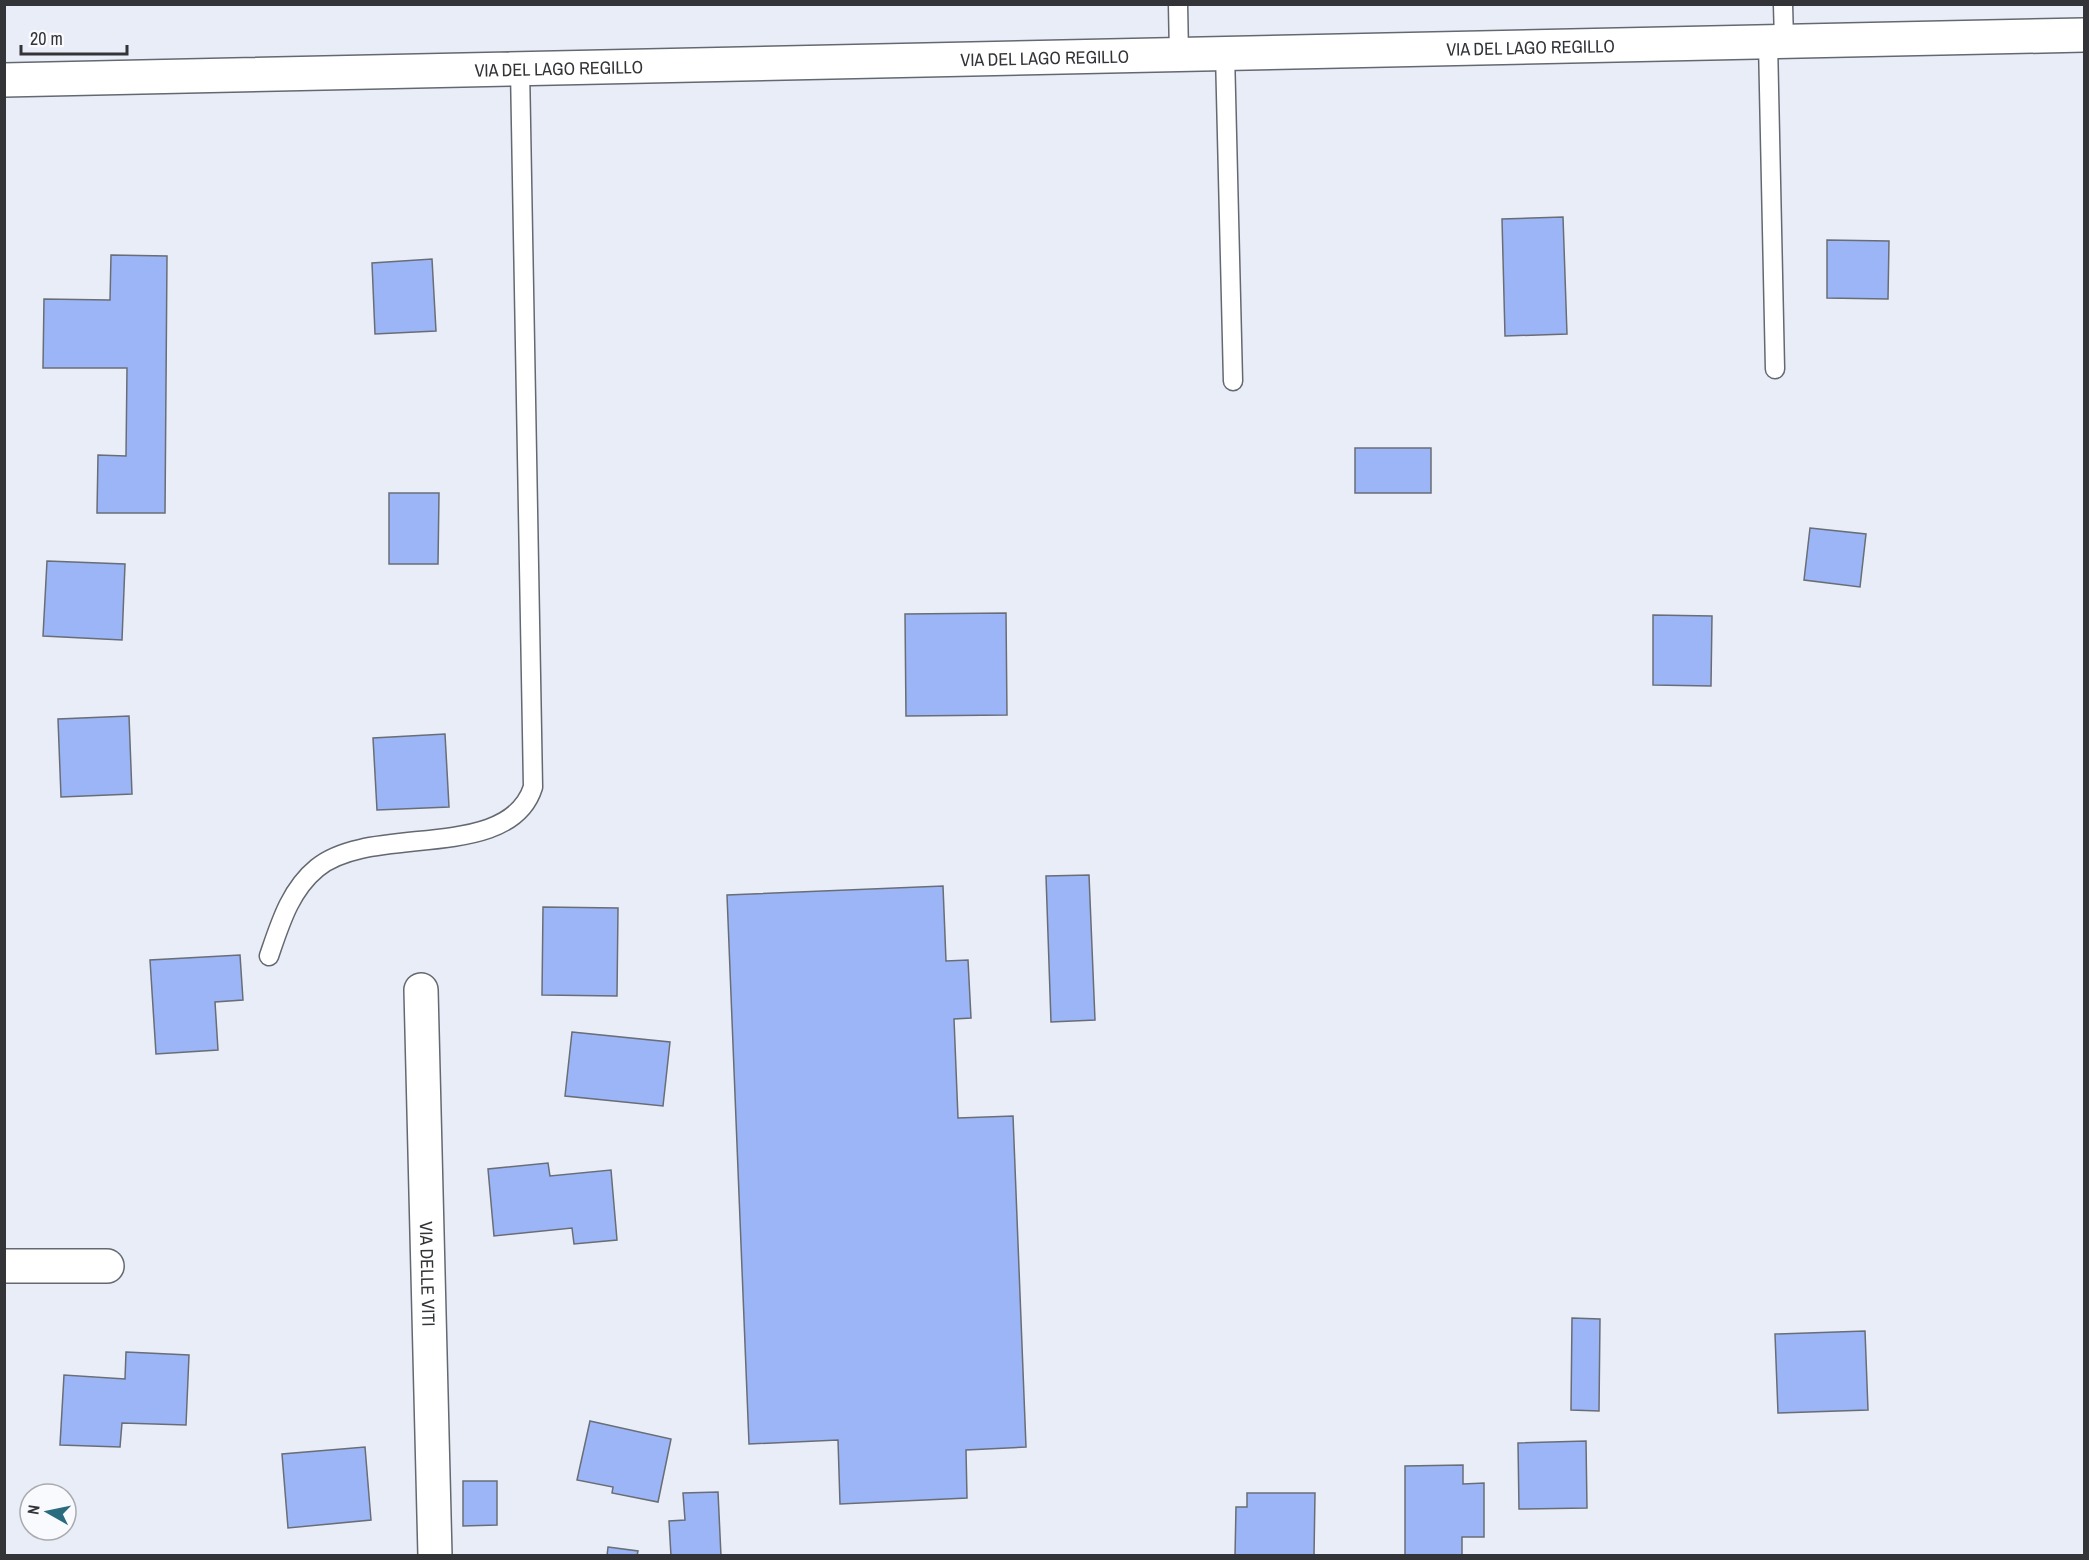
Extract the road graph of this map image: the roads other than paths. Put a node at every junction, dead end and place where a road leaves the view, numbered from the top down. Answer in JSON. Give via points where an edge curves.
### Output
{"nodes":[{"id":1,"x":1178,"y":4,"type":"edge"},
{"id":2,"x":1783,"y":4,"type":"edge"},
{"id":3,"x":2085,"y":35,"type":"edge"},
{"id":4,"x":1776,"y":42,"type":"junction"},
{"id":5,"x":1225,"y":53,"type":"junction"},
{"id":6,"x":1179,"y":55,"type":"junction"},
{"id":7,"x":520,"y":68,"type":"junction"},
{"id":8,"x":4,"y":80,"type":"edge"},
{"id":9,"x":1775,"y":369,"type":"dead end"},
{"id":10,"x":1233,"y":381,"type":"dead end"},
{"id":11,"x":269,"y":956,"type":"dead end"},
{"id":12,"x":421,"y":990,"type":"dead end"},
{"id":13,"x":4,"y":1266,"type":"edge"},
{"id":14,"x":107,"y":1266,"type":"dead end"},
{"id":15,"x":435,"y":1556,"type":"edge"}],
"edges":[{"from":1,"to":6,"type":"lane"},
{"from":2,"to":4,"type":"lane"},
{"from":3,"to":4,"type":"street","name":"VIA DEL LAGO REGILLO"},
{"from":4,"to":5,"type":"street","name":"VIA DEL LAGO REGILLO"},
{"from":4,"to":9,"type":"lane"},
{"from":5,"to":6,"type":"street","name":"VIA DEL LAGO REGILLO"},
{"from":5,"to":10,"type":"lane"},
{"from":6,"to":7,"type":"street","name":"VIA DEL LAGO REGILLO"},
{"from":7,"to":8,"type":"street","name":"VIA DEL LAGO REGILLO"},
{"from":7,"to":11,"type":"lane","via":[[533,787],[520,812],[489,829],[353,851],[318,867],[289,904]]},
{"from":12,"to":15,"type":"street","name":"VIA DELLE VITI"},
{"from":13,"to":14,"type":"street"}]}
